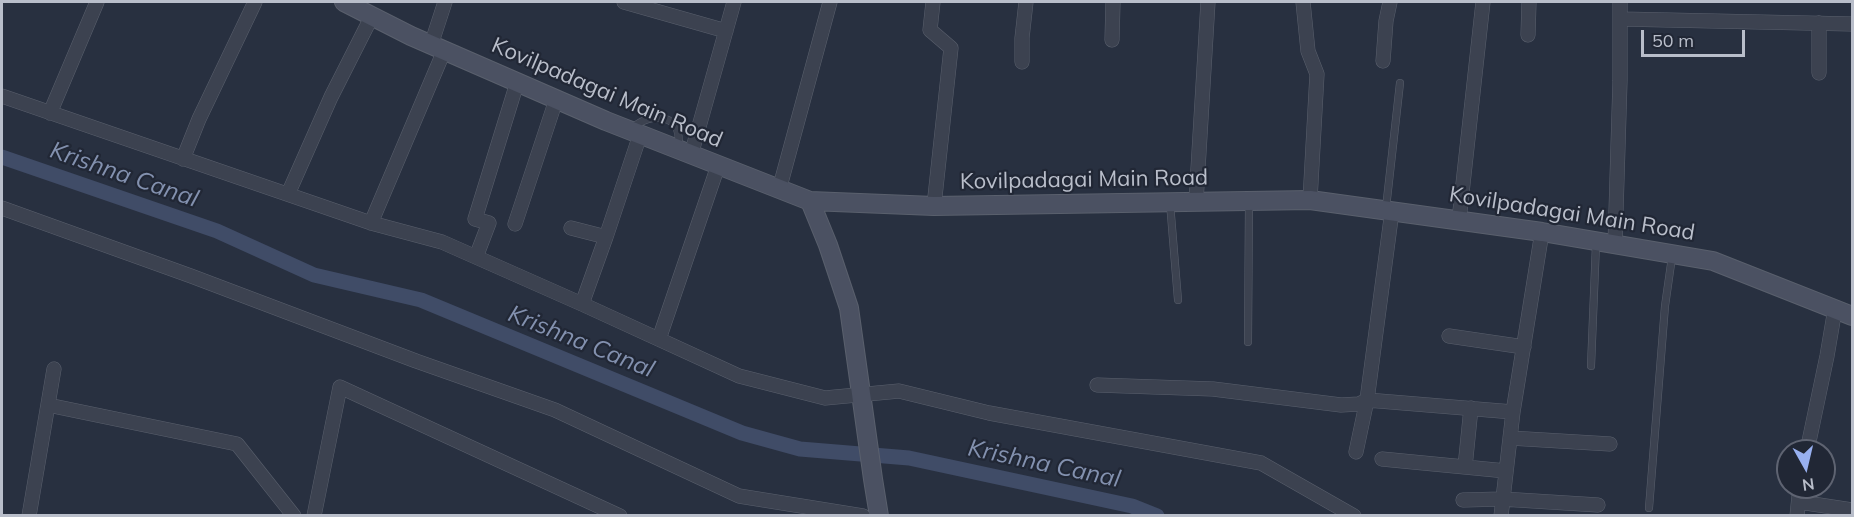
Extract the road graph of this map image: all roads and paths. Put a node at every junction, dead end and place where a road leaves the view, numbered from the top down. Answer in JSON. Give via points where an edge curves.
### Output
{"nodes":[{"id":1,"x":97,"y":2,"type":"edge"},
{"id":2,"x":255,"y":2,"type":"edge"},
{"id":3,"x":344,"y":2,"type":"edge"},
{"id":4,"x":445,"y":2,"type":"edge"},
{"id":5,"x":624,"y":2,"type":"edge"},
{"id":6,"x":734,"y":2,"type":"edge"},
{"id":7,"x":830,"y":2,"type":"edge"},
{"id":8,"x":933,"y":2,"type":"edge"},
{"id":9,"x":1026,"y":2,"type":"edge"},
{"id":10,"x":1113,"y":2,"type":"edge"},
{"id":11,"x":1208,"y":2,"type":"edge"},
{"id":12,"x":1303,"y":2,"type":"edge"},
{"id":13,"x":1390,"y":2,"type":"edge"},
{"id":14,"x":1483,"y":2,"type":"edge"},
{"id":15,"x":1529,"y":2,"type":"edge"},
{"id":16,"x":1620,"y":2,"type":"edge"},
{"id":17,"x":372,"y":16,"type":"junction"},
{"id":18,"x":1621,"y":19,"type":"junction"},
{"id":19,"x":1819,"y":23,"type":"junction"},
{"id":20,"x":1852,"y":24,"type":"edge"},
{"id":21,"x":726,"y":31,"type":"junction"},
{"id":22,"x":1528,"y":35,"type":"dead end"},
{"id":23,"x":1112,"y":40,"type":"dead end"},
{"id":24,"x":438,"y":48,"type":"junction"},
{"id":25,"x":1022,"y":62,"type":"dead end"},
{"id":26,"x":1383,"y":62,"type":"dead end"},
{"id":27,"x":1819,"y":73,"type":"dead end"},
{"id":28,"x":518,"y":83,"type":"junction"},
{"id":29,"x":1400,"y":83,"type":"dead end"},
{"id":30,"x":2,"y":96,"type":"edge"},
{"id":31,"x":556,"y":100,"type":"junction"},
{"id":32,"x":50,"y":113,"type":"junction"},
{"id":33,"x":635,"y":133,"type":"junction"},
{"id":34,"x":684,"y":152,"type":"junction"},
{"id":35,"x":183,"y":159,"type":"junction"},
{"id":36,"x":718,"y":166,"type":"junction"},
{"id":37,"x":779,"y":190,"type":"junction"},
{"id":38,"x":288,"y":194,"type":"junction"},
{"id":39,"x":1310,"y":200,"type":"junction"},
{"id":40,"x":810,"y":201,"type":"junction"},
{"id":41,"x":1249,"y":201,"type":"junction"},
{"id":42,"x":1196,"y":202,"type":"junction"},
{"id":43,"x":1170,"y":203,"type":"junction"},
{"id":44,"x":934,"y":206,"type":"junction"},
{"id":45,"x":2,"y":208,"type":"edge"},
{"id":46,"x":1389,"y":211,"type":"junction"},
{"id":47,"x":1459,"y":220,"type":"junction"},
{"id":48,"x":371,"y":223,"type":"junction"},
{"id":49,"x":516,"y":224,"type":"dead end"},
{"id":50,"x":571,"y":228,"type":"dead end"},
{"id":51,"x":1542,"y":232,"type":"junction"},
{"id":52,"x":606,"y":237,"type":"junction"},
{"id":53,"x":1596,"y":241,"type":"junction"},
{"id":54,"x":1615,"y":244,"type":"junction"},
{"id":55,"x":1672,"y":254,"type":"junction"},
{"id":56,"x":476,"y":257,"type":"junction"},
{"id":57,"x":1179,"y":300,"type":"dead end"},
{"id":58,"x":582,"y":304,"type":"junction"},
{"id":59,"x":1835,"y":309,"type":"junction"},
{"id":60,"x":1852,"y":316,"type":"edge"},
{"id":61,"x":1449,"y":336,"type":"dead end"},
{"id":62,"x":659,"y":339,"type":"junction"},
{"id":63,"x":1248,"y":342,"type":"dead end"},
{"id":64,"x":1524,"y":347,"type":"junction"},
{"id":65,"x":1591,"y":366,"type":"dead end"},
{"id":66,"x":54,"y":369,"type":"dead end"},
{"id":67,"x":1097,"y":385,"type":"dead end"},
{"id":68,"x":862,"y":394,"type":"junction"},
{"id":69,"x":1367,"y":400,"type":"junction"},
{"id":70,"x":48,"y":405,"type":"junction"},
{"id":71,"x":1471,"y":408,"type":"junction"},
{"id":72,"x":1513,"y":412,"type":"junction"},
{"id":73,"x":1510,"y":438,"type":"junction"},
{"id":74,"x":1810,"y":439,"type":"edge"},
{"id":75,"x":1610,"y":444,"type":"dead end"},
{"id":76,"x":1356,"y":452,"type":"dead end"},
{"id":77,"x":1382,"y":459,"type":"dead end"},
{"id":78,"x":1465,"y":467,"type":"junction"},
{"id":79,"x":1506,"y":471,"type":"junction"},
{"id":80,"x":1502,"y":499,"type":"junction"},
{"id":81,"x":1799,"y":499,"type":"edge"},
{"id":82,"x":1804,"y":499,"type":"edge"},
{"id":83,"x":1464,"y":500,"type":"dead end"},
{"id":84,"x":1598,"y":504,"type":"dead end"},
{"id":85,"x":1549,"y":508,"type":"edge"},
{"id":86,"x":1648,"y":508,"type":"dead end"},
{"id":87,"x":1852,"y":510,"type":"edge"},
{"id":88,"x":29,"y":516,"type":"edge"},
{"id":89,"x":294,"y":516,"type":"edge"},
{"id":90,"x":314,"y":516,"type":"edge"},
{"id":91,"x":620,"y":516,"type":"edge"},
{"id":92,"x":863,"y":516,"type":"edge"},
{"id":93,"x":879,"y":516,"type":"edge"},
{"id":94,"x":1354,"y":516,"type":"edge"},
{"id":95,"x":1501,"y":516,"type":"edge"},
{"id":96,"x":1797,"y":516,"type":"edge"}],
"edges":[{"from":1,"to":32,"type":"street"},
{"from":2,"to":35,"type":"street"},
{"from":3,"to":17,"type":"street","name":"Kovilpadagai Main Road"},
{"from":4,"to":24,"type":"street"},
{"from":5,"to":21,"type":"street"},
{"from":6,"to":21,"type":"street"},
{"from":7,"to":37,"type":"street"},
{"from":8,"to":44,"type":"street","via":[[930,30],[951,48]]},
{"from":9,"to":25,"type":"street"},
{"from":10,"to":23,"type":"street"},
{"from":11,"to":42,"type":"street"},
{"from":12,"to":39,"type":"street","via":[[1308,51],[1317,74]]},
{"from":13,"to":26,"type":"street"},
{"from":14,"to":47,"type":"street"},
{"from":15,"to":22,"type":"street"},
{"from":16,"to":18,"type":"street"},
{"from":17,"to":24,"type":"street","name":"Kovilpadagai Main Road"},
{"from":17,"to":38,"type":"street"},
{"from":18,"to":19,"type":"street"},
{"from":18,"to":54,"type":"street"},
{"from":19,"to":20,"type":"street"},
{"from":19,"to":27,"type":"street"},
{"from":21,"to":34,"type":"street"},
{"from":24,"to":28,"type":"street","name":"Kovilpadagai Main Road"},
{"from":24,"to":48,"type":"street"},
{"from":28,"to":31,"type":"street","name":"Kovilpadagai Main Road"},
{"from":28,"to":56,"type":"street","via":[[475,219],[489,223]]},
{"from":29,"to":46,"type":"lane"},
{"from":30,"to":32,"type":"street"},
{"from":31,"to":33,"type":"street","name":"Kovilpadagai Main Road"},
{"from":31,"to":49,"type":"street"},
{"from":32,"to":35,"type":"street"},
{"from":33,"to":34,"type":"street","name":"Kovilpadagai Main Road"},
{"from":33,"to":52,"type":"street"},
{"from":34,"to":36,"type":"street","name":"Kovilpadagai Main Road"},
{"from":35,"to":38,"type":"street"},
{"from":36,"to":37,"type":"street","name":"Kovilpadagai Main Road"},
{"from":36,"to":62,"type":"street"},
{"from":37,"to":40,"type":"street","name":"Kovilpadagai Main Road"},
{"from":38,"to":48,"type":"street"},
{"from":39,"to":41,"type":"street","name":"Kovilpadagai Main Road"},
{"from":39,"to":46,"type":"street","name":"Kovilpadagai Main Road"},
{"from":40,"to":44,"type":"street","name":"Kovilpadagai Main Road"},
{"from":40,"to":68,"type":"street","via":[[849,308]]},
{"from":41,"to":42,"type":"street","name":"Kovilpadagai Main Road"},
{"from":41,"to":63,"type":"lane"},
{"from":42,"to":43,"type":"street","name":"Kovilpadagai Main Road"},
{"from":43,"to":44,"type":"street","name":"Kovilpadagai Main Road"},
{"from":43,"to":57,"type":"lane"},
{"from":45,"to":92,"type":"street","via":[[555,410],[739,496]]},
{"from":46,"to":47,"type":"street","name":"Kovilpadagai Main Road"},
{"from":46,"to":69,"type":"street"},
{"from":47,"to":51,"type":"street","name":"Kovilpadagai Main Road"},
{"from":48,"to":56,"type":"street","via":[[442,242]]},
{"from":50,"to":52,"type":"street"},
{"from":51,"to":53,"type":"street","name":"Kovilpadagai Main Road"},
{"from":51,"to":64,"type":"street"},
{"from":52,"to":58,"type":"street"},
{"from":53,"to":54,"type":"street","name":"Kovilpadagai Main Road"},
{"from":53,"to":65,"type":"lane"},
{"from":54,"to":55,"type":"street","name":"Kovilpadagai Main Road"},
{"from":55,"to":59,"type":"street","name":"Kovilpadagai Main Road","via":[[1713,261]]},
{"from":55,"to":86,"type":"lane"},
{"from":56,"to":58,"type":"street"},
{"from":58,"to":62,"type":"street"},
{"from":59,"to":60,"type":"street","name":"Kovilpadagai Main Road"},
{"from":59,"to":74,"type":"street"},
{"from":61,"to":64,"type":"street"},
{"from":62,"to":68,"type":"street","via":[[739,376],[825,398]]},
{"from":64,"to":72,"type":"street"},
{"from":66,"to":70,"type":"street"},
{"from":67,"to":69,"type":"street","via":[[1213,389],[1341,405]]},
{"from":68,"to":93,"type":"street"},
{"from":68,"to":94,"type":"street","via":[[899,392],[989,413],[1261,463]]},
{"from":69,"to":71,"type":"street"},
{"from":69,"to":76,"type":"street"},
{"from":70,"to":88,"type":"street"},
{"from":70,"to":89,"type":"street","via":[[237,444]]},
{"from":71,"to":72,"type":"street"},
{"from":71,"to":78,"type":"street"},
{"from":72,"to":73,"type":"street"},
{"from":73,"to":75,"type":"street"},
{"from":73,"to":79,"type":"street"},
{"from":77,"to":78,"type":"street"},
{"from":78,"to":79,"type":"street"},
{"from":79,"to":80,"type":"street"},
{"from":80,"to":83,"type":"street"},
{"from":80,"to":85,"type":"street"},
{"from":80,"to":95,"type":"street"},
{"from":81,"to":96,"type":"street"},
{"from":82,"to":87,"type":"street","via":[[1806,503]]},
{"from":84,"to":85,"type":"street"},
{"from":90,"to":91,"type":"street","via":[[340,387]]}]}
